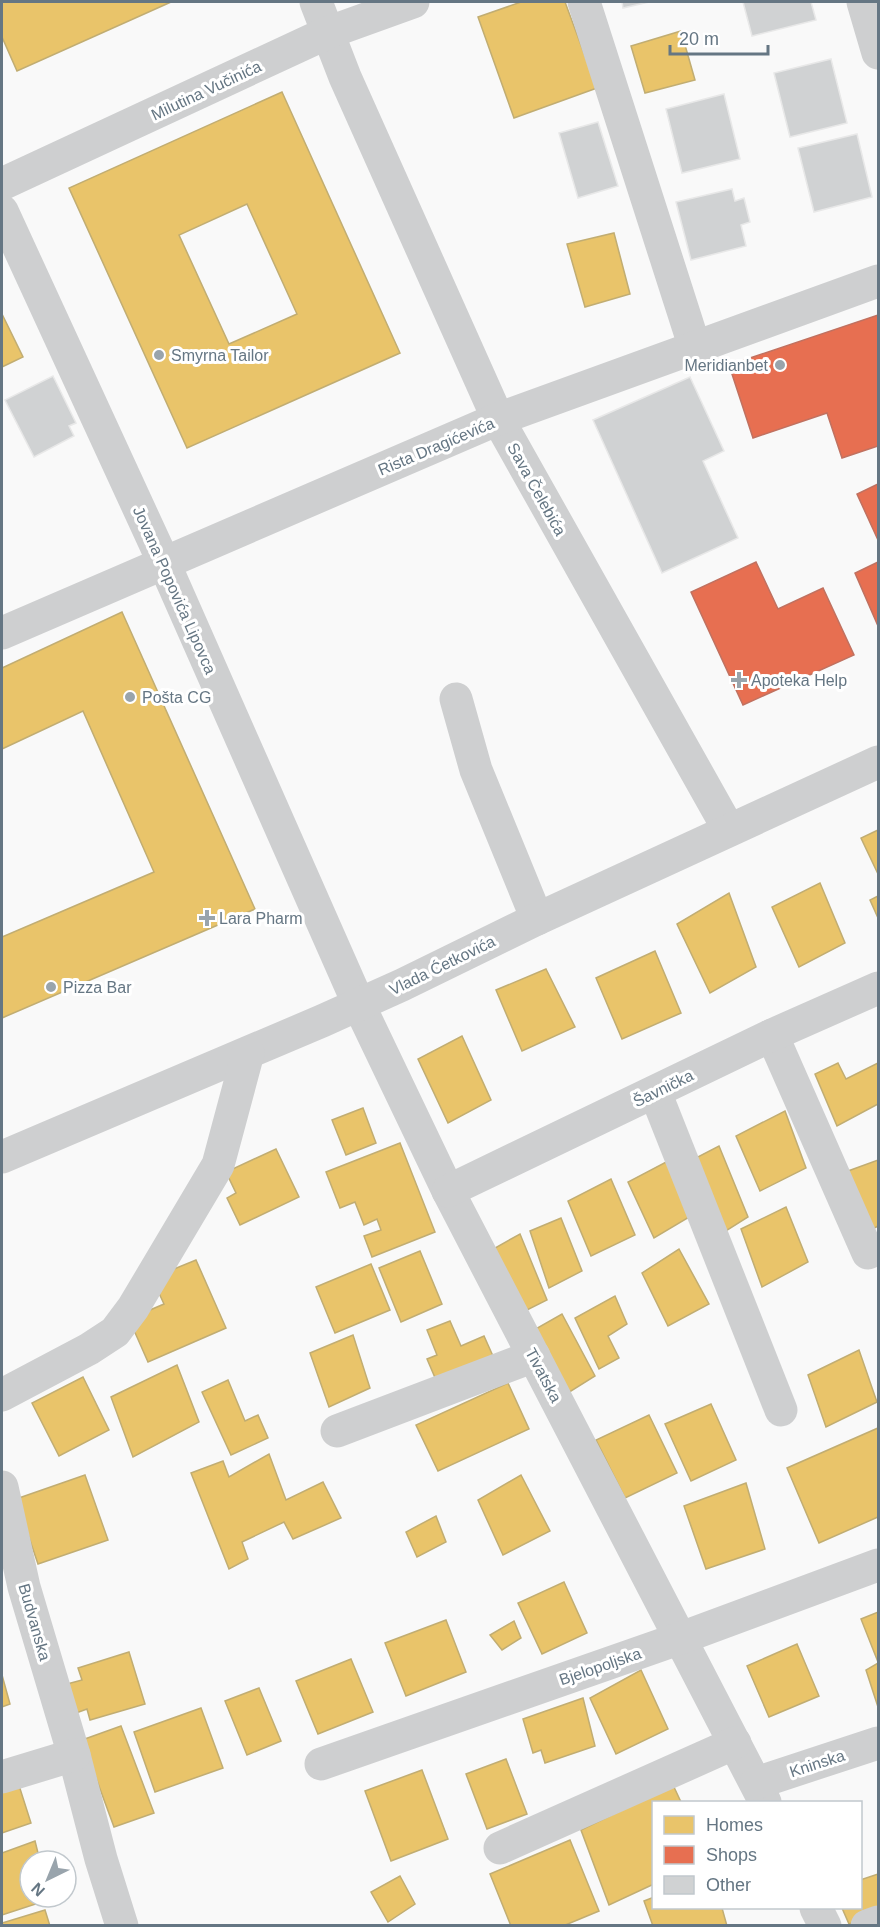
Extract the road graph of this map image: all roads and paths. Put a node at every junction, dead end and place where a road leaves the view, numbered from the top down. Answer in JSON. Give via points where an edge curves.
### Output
{"nodes":[{"id":1,"x":316,"y":2,"type":"edge"},
{"id":2,"x":412,"y":2,"type":"edge"},
{"id":3,"x":584,"y":2,"type":"edge"},
{"id":4,"x":863,"y":2,"type":"edge"},
{"id":5,"x":327,"y":33,"type":"junction"},
{"id":6,"x":879,"y":53,"type":"edge"},
{"id":7,"x":2,"y":184,"type":"edge"},
{"id":8,"x":2,"y":211,"type":"edge"},
{"id":9,"x":879,"y":281,"type":"edge"},
{"id":10,"x":695,"y":348,"type":"junction"},
{"id":11,"x":498,"y":419,"type":"junction"},
{"id":12,"x":164,"y":563,"type":"junction"},
{"id":13,"x":2,"y":633,"type":"edge"},
{"id":14,"x":456,"y":699,"type":"dead end"},
{"id":15,"x":879,"y":762,"type":"edge"},
{"id":16,"x":729,"y":830,"type":"junction"},
{"id":17,"x":537,"y":919,"type":"junction"},
{"id":18,"x":879,"y":988,"type":"edge"},
{"id":19,"x":359,"y":1005,"type":"junction"},
{"id":20,"x":772,"y":1035,"type":"junction"},
{"id":21,"x":248,"y":1053,"type":"junction"},
{"id":22,"x":655,"y":1092,"type":"junction"},
{"id":23,"x":2,"y":1157,"type":"edge"},
{"id":24,"x":448,"y":1191,"type":"junction"},
{"id":25,"x":868,"y":1253,"type":"dead end"},
{"id":26,"x":534,"y":1356,"type":"junction"},
{"id":27,"x":2,"y":1395,"type":"edge"},
{"id":28,"x":781,"y":1410,"type":"dead end"},
{"id":29,"x":337,"y":1431,"type":"dead end"},
{"id":30,"x":2,"y":1487,"type":"edge"},
{"id":31,"x":879,"y":1565,"type":"edge"},
{"id":32,"x":13,"y":1591,"type":"edge"},
{"id":33,"x":681,"y":1638,"type":"junction"},
{"id":34,"x":735,"y":1743,"type":"junction"},
{"id":35,"x":879,"y":1743,"type":"edge"},
{"id":36,"x":74,"y":1755,"type":"junction"},
{"id":37,"x":321,"y":1764,"type":"dead end"},
{"id":38,"x":2,"y":1777,"type":"edge"},
{"id":39,"x":760,"y":1793,"type":"edge"},
{"id":40,"x":500,"y":1848,"type":"dead end"},
{"id":41,"x":816,"y":1909,"type":"edge"},
{"id":42,"x":879,"y":1922,"type":"edge"},
{"id":43,"x":122,"y":1926,"type":"edge"},
{"id":44,"x":825,"y":1926,"type":"edge"},
{"id":45,"x":867,"y":1926,"type":"edge"}],
"edges":[{"from":1,"to":5,"type":"street","name":"Sava Čelebića"},
{"from":2,"to":5,"type":"street","name":"Milutina Vučinića"},
{"from":3,"to":10,"type":"street"},
{"from":4,"to":6,"type":"street"},
{"from":5,"to":7,"type":"street","name":"Milutina Vučinića"},
{"from":5,"to":11,"type":"street","name":"Sava Čelebića"},
{"from":8,"to":12,"type":"street","name":"Jovana Popovića Lipovca"},
{"from":9,"to":10,"type":"street","name":"Rista Dragićevića"},
{"from":10,"to":11,"type":"street","name":"Rista Dragićevića"},
{"from":11,"to":12,"type":"street","name":"Rista Dragićevića"},
{"from":11,"to":16,"type":"street","name":"Sava Čelebića"},
{"from":12,"to":13,"type":"street","name":"Rista Dragićevića"},
{"from":12,"to":19,"type":"street","name":"Jovana Popovića Lipovca"},
{"from":14,"to":17,"type":"street","via":[[476,770]]},
{"from":15,"to":16,"type":"street","name":"Vlada Ćetkovića"},
{"from":16,"to":17,"type":"street","name":"Vlada Ćetkovića"},
{"from":17,"to":19,"type":"street","name":"Vlada Ćetkovića"},
{"from":18,"to":20,"type":"street","name":"Šavnička"},
{"from":19,"to":21,"type":"street","name":"Vlada Ćetkovića"},
{"from":19,"to":24,"type":"street","name":"Tivatska"},
{"from":20,"to":22,"type":"street","name":"Šavnička"},
{"from":20,"to":25,"type":"street"},
{"from":21,"to":23,"type":"street","name":"Vlada Ćetkovića"},
{"from":21,"to":27,"type":"street","via":[[218,1165],[133,1308],[115,1332]]},
{"from":22,"to":24,"type":"street","name":"Šavnička"},
{"from":22,"to":28,"type":"street"},
{"from":24,"to":26,"type":"street","name":"Tivatska"},
{"from":26,"to":29,"type":"street"},
{"from":26,"to":33,"type":"street","name":"Tivatska"},
{"from":30,"to":32,"type":"street","name":"Budvanska"},
{"from":31,"to":33,"type":"street","name":"Bjelopoljska"},
{"from":32,"to":36,"type":"street","name":"Budvanska"},
{"from":33,"to":34,"type":"street","name":"Tivatska"},
{"from":33,"to":37,"type":"street","name":"Bjelopoljska"},
{"from":34,"to":39,"type":"street","name":"Tivatska"},
{"from":34,"to":40,"type":"street"},
{"from":35,"to":39,"type":"street","name":"Kninska"},
{"from":36,"to":38,"type":"street"},
{"from":36,"to":43,"type":"street","name":"Budvanska"},
{"from":41,"to":44,"type":"street"},
{"from":42,"to":45,"type":"street"}]}
